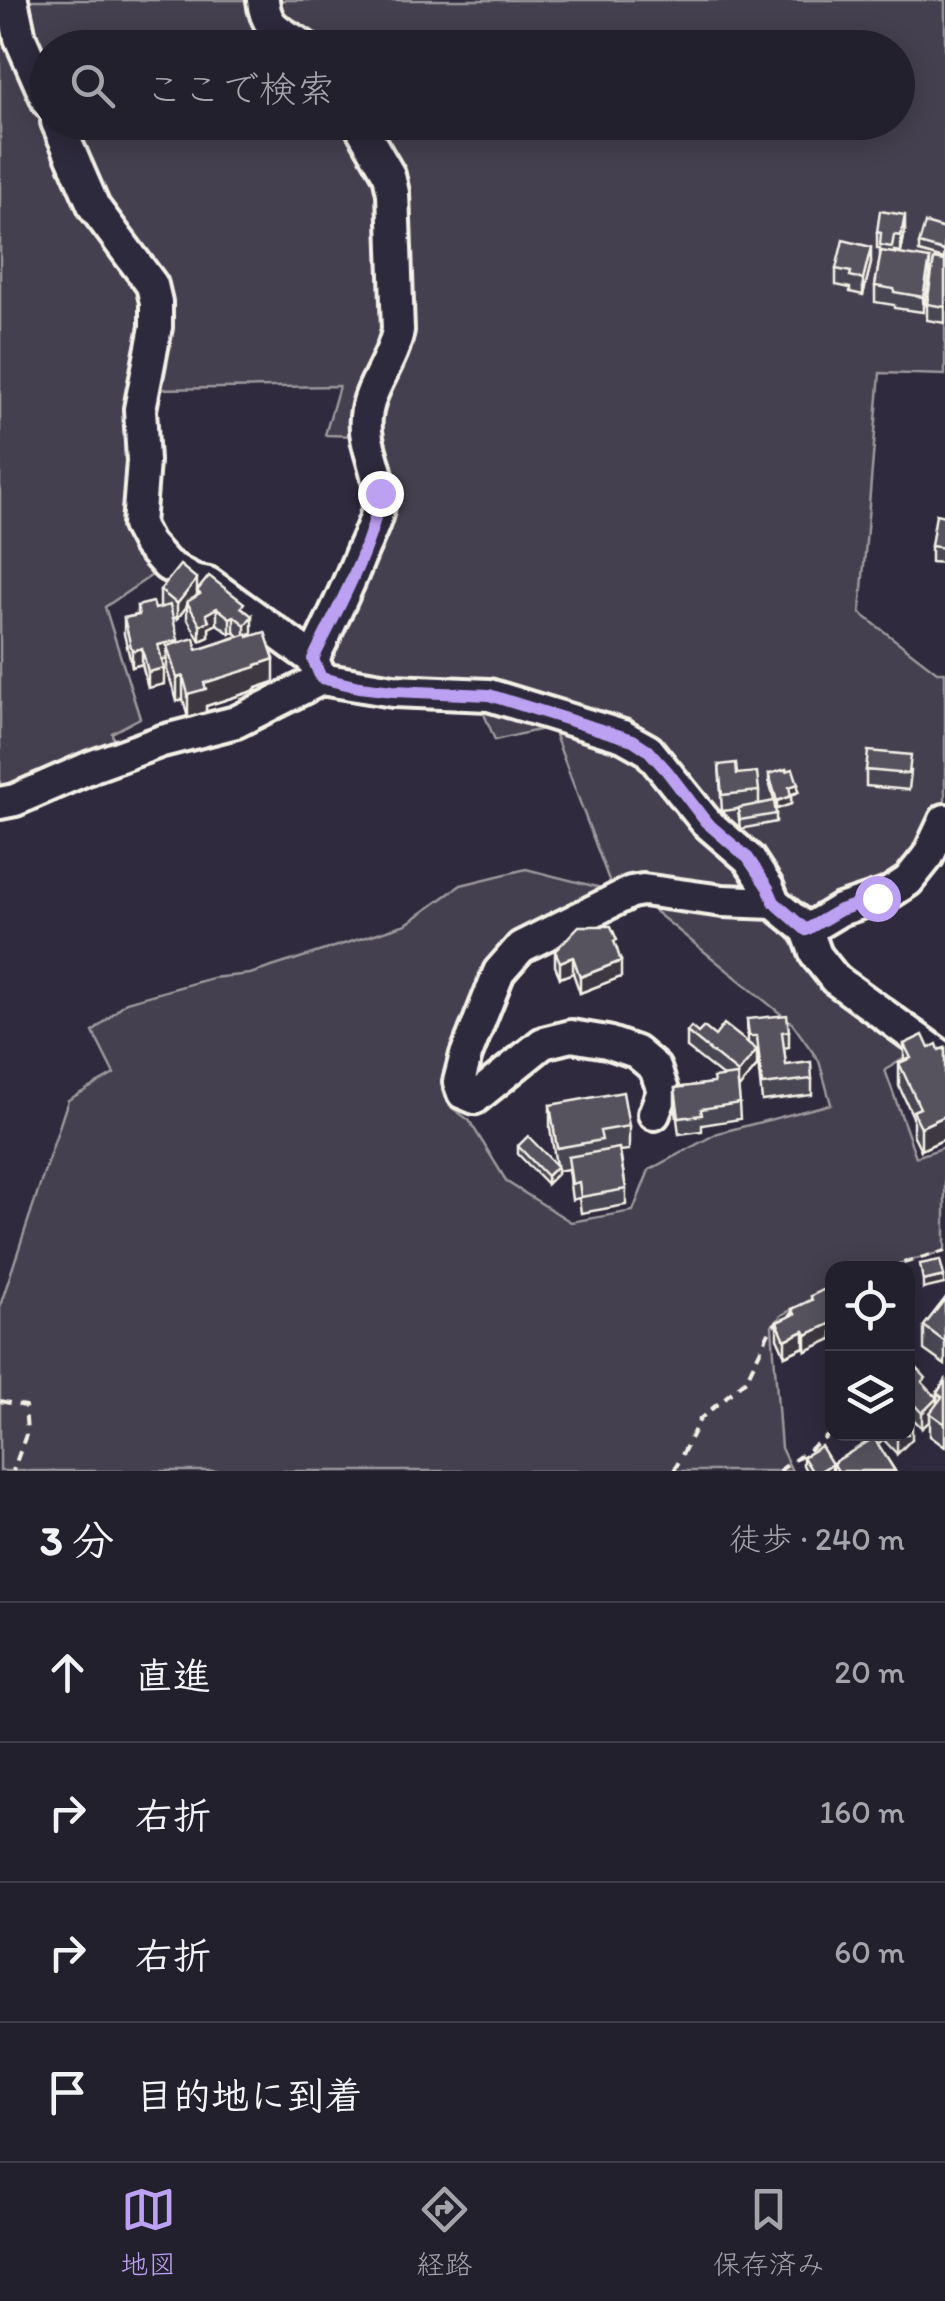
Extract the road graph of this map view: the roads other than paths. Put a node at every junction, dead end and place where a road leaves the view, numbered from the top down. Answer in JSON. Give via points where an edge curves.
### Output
{"nodes":[{"id":1,"x":12,"y":0,"type":"edge"},
{"id":2,"x":263,"y":0,"type":"edge"},
{"id":3,"x":278,"y":30,"type":"edge"},
{"id":4,"x":30,"y":61,"type":"edge"},
{"id":5,"x":65,"y":140,"type":"edge"},
{"id":6,"x":368,"y":140,"type":"edge"},
{"id":7,"x":317,"y":669,"type":"junction"},
{"id":8,"x":0,"y":803,"type":"edge"},
{"id":9,"x":945,"y":820,"type":"edge"},
{"id":10,"x":774,"y":902,"type":"junction"},
{"id":11,"x":806,"y":930,"type":"junction"},
{"id":12,"x":945,"y":1059,"type":"edge"},
{"id":13,"x":654,"y":1114,"type":"dead end"}],
"edges":[{"from":1,"to":4,"type":"street"},
{"from":2,"to":3,"type":"street","via":[[269,24]]},
{"from":5,"to":7,"type":"street","via":[[94,207],[154,293],[156,327],[140,409],[138,525],[167,564],[208,583]]},
{"from":6,"to":7,"type":"street","via":[[392,192],[398,330],[366,417],[380,493],[377,514]]},
{"from":7,"to":8,"type":"street","via":[[236,722],[162,741]]},
{"from":7,"to":10,"type":"street","via":[[359,687],[489,695],[633,740],[748,858]]},
{"from":9,"to":11,"type":"street","via":[[908,880]]},
{"from":10,"to":11,"type":"street"},
{"from":10,"to":13,"type":"street","via":[[631,892],[521,947],[499,972],[466,1055],[463,1094],[475,1098],[544,1043],[571,1036],[636,1052],[655,1068],[663,1091]]},
{"from":11,"to":12,"type":"street","via":[[835,980]]}]}
